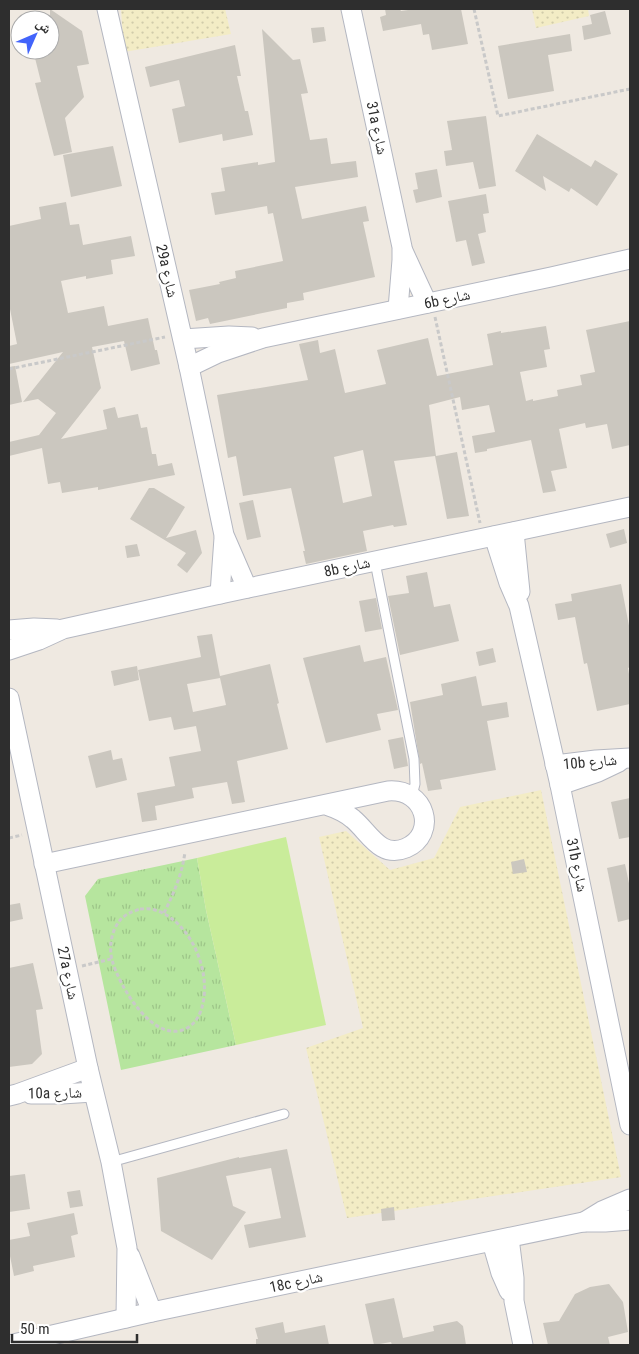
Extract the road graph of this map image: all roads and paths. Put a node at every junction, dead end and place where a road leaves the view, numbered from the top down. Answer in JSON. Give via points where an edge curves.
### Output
{"nodes":[{"id":1,"x":107,"y":9,"type":"edge"},
{"id":2,"x":351,"y":9,"type":"edge"},
{"id":3,"x":474,"y":9,"type":"edge"},
{"id":4,"x":630,"y":89,"type":"edge"},
{"id":5,"x":402,"y":247,"type":"junction"},
{"id":6,"x":630,"y":259,"type":"edge"},
{"id":7,"x":429,"y":302,"type":"junction"},
{"id":8,"x":398,"y":309,"type":"junction"},
{"id":9,"x":182,"y":337,"type":"junction"},
{"id":10,"x":263,"y":338,"type":"junction"},
{"id":11,"x":189,"y":367,"type":"junction"},
{"id":12,"x":9,"y":369,"type":"edge"},
{"id":13,"x":630,"y":507,"type":"edge"},
{"id":14,"x":514,"y":532,"type":"junction"},
{"id":15,"x":224,"y":535,"type":"junction"},
{"id":16,"x":489,"y":538,"type":"junction"},
{"id":17,"x":375,"y":562,"type":"junction"},
{"id":18,"x":247,"y":588,"type":"junction"},
{"id":19,"x":220,"y":594,"type":"junction"},
{"id":20,"x":520,"y":606,"type":"junction"},
{"id":21,"x":64,"y":629,"type":"junction"},
{"id":22,"x":9,"y":630,"type":"edge"},
{"id":23,"x":9,"y":650,"type":"edge"},
{"id":24,"x":9,"y":698,"type":"edge"},
{"id":25,"x":627,"y":758,"type":"edge"},
{"id":26,"x":556,"y":765,"type":"junction"},
{"id":27,"x":560,"y":785,"type":"junction"},
{"id":28,"x":412,"y":796,"type":"junction"},
{"id":29,"x":326,"y":804,"type":"junction"},
{"id":30,"x":187,"y":834,"type":"junction"},
{"id":31,"x":44,"y":864,"type":"junction"},
{"id":32,"x":164,"y":913,"type":"junction"},
{"id":33,"x":111,"y":959,"type":"junction"},
{"id":34,"x":67,"y":969,"type":"junction"},
{"id":35,"x":88,"y":1068,"type":"junction"},
{"id":36,"x":93,"y":1092,"type":"junction"},
{"id":37,"x":13,"y":1095,"type":"edge"},
{"id":38,"x":284,"y":1114,"type":"dead end"},
{"id":39,"x":630,"y":1125,"type":"edge"},
{"id":40,"x":111,"y":1162,"type":"junction"},
{"id":41,"x":630,"y":1199,"type":"edge"},
{"id":42,"x":630,"y":1220,"type":"edge"},
{"id":43,"x":583,"y":1222,"type":"junction"},
{"id":44,"x":500,"y":1240,"type":"junction"},
{"id":45,"x":127,"y":1248,"type":"junction"},
{"id":46,"x":152,"y":1312,"type":"junction"},
{"id":47,"x":126,"y":1318,"type":"junction"},
{"id":48,"x":9,"y":1345,"type":"edge"},
{"id":49,"x":523,"y":1345,"type":"edge"}],
"edges":[{"from":1,"to":9,"type":"street","name":"29a شارع"},
{"from":2,"to":5,"type":"street","name":"31a شارع"},
{"from":3,"to":4,"type":"path","via":[[498,116]]},
{"from":5,"to":7,"type":"street","name":"31a شارع"},
{"from":5,"to":8,"type":"street","name":"31a شارع"},
{"from":6,"to":7,"type":"street","name":"6b شارع"},
{"from":7,"to":8,"type":"street","name":"6b شارع"},
{"from":7,"to":16,"type":"path"},
{"from":8,"to":10,"type":"street","name":"6b شارع"},
{"from":9,"to":10,"type":"street","name":"6b شارع"},
{"from":9,"to":11,"type":"street","name":"29a شارع"},
{"from":9,"to":12,"type":"path"},
{"from":10,"to":11,"type":"street","name":"6b شارع"},
{"from":11,"to":15,"type":"street","name":"29a شارع"},
{"from":13,"to":14,"type":"street","name":"8b شارع"},
{"from":14,"to":16,"type":"street","name":"8b شارع"},
{"from":14,"to":20,"type":"street","name":"31b شارع"},
{"from":15,"to":18,"type":"street","name":"29a شارع"},
{"from":15,"to":19,"type":"street","name":"29a شارع"},
{"from":16,"to":17,"type":"street","name":"8b شارع"},
{"from":16,"to":20,"type":"street","name":"31b شارع"},
{"from":17,"to":18,"type":"street","name":"8b شارع"},
{"from":17,"to":28,"type":"lane","via":[[415,764]]},
{"from":18,"to":19,"type":"street","name":"8b شارع"},
{"from":19,"to":21,"type":"street","name":"8b شارع"},
{"from":20,"to":26,"type":"street","name":"31b شارع"},
{"from":21,"to":22,"type":"street","name":"8b شارع"},
{"from":21,"to":23,"type":"street","name":"8b شارع"},
{"from":24,"to":31,"type":"street","name":"27a شارع"},
{"from":25,"to":26,"type":"street","name":"10b شارع"},
{"from":25,"to":27,"type":"street","name":"10b شارع"},
{"from":26,"to":27,"type":"street","name":"31b شارع"},
{"from":27,"to":39,"type":"street","name":"31b شارع"},
{"from":28,"to":29,"type":"street","via":[[388,791]]},
{"from":28,"to":29,"type":"street","via":[[423,811],[423,830],[412,844],[395,850],[380,846],[353,819]]},
{"from":29,"to":30,"type":"street"},
{"from":30,"to":31,"type":"street"},
{"from":30,"to":32,"type":"path","via":[[180,875]]},
{"from":31,"to":34,"type":"street","name":"27a شارع"},
{"from":32,"to":33,"type":"path","via":[[140,909],[118,922],[113,934]]},
{"from":32,"to":33,"type":"path","via":[[192,940],[200,958],[204,996],[192,1026],[170,1032],[149,1020],[126,992]]},
{"from":33,"to":34,"type":"path"},
{"from":34,"to":35,"type":"street","name":"27a شارع"},
{"from":35,"to":36,"type":"street","name":"27a شارع"},
{"from":35,"to":37,"type":"street","name":"10a شارع"},
{"from":36,"to":37,"type":"street","name":"10a شارع"},
{"from":36,"to":40,"type":"street","name":"27a شارع"},
{"from":38,"to":40,"type":"lane"},
{"from":40,"to":45,"type":"street","name":"27a شارع"},
{"from":41,"to":43,"type":"street","name":"18c شارع"},
{"from":42,"to":43,"type":"street","name":"18c شارع"},
{"from":43,"to":44,"type":"street","name":"18c شارع"},
{"from":44,"to":46,"type":"street","name":"18c شارع"},
{"from":44,"to":49,"type":"street","via":[[501,1273],[514,1301]]},
{"from":45,"to":46,"type":"street","name":"27a شارع"},
{"from":45,"to":47,"type":"street","name":"27a شارع"},
{"from":46,"to":47,"type":"street","name":"18c شارع"},
{"from":47,"to":48,"type":"street","name":"18c شارع"}]}
